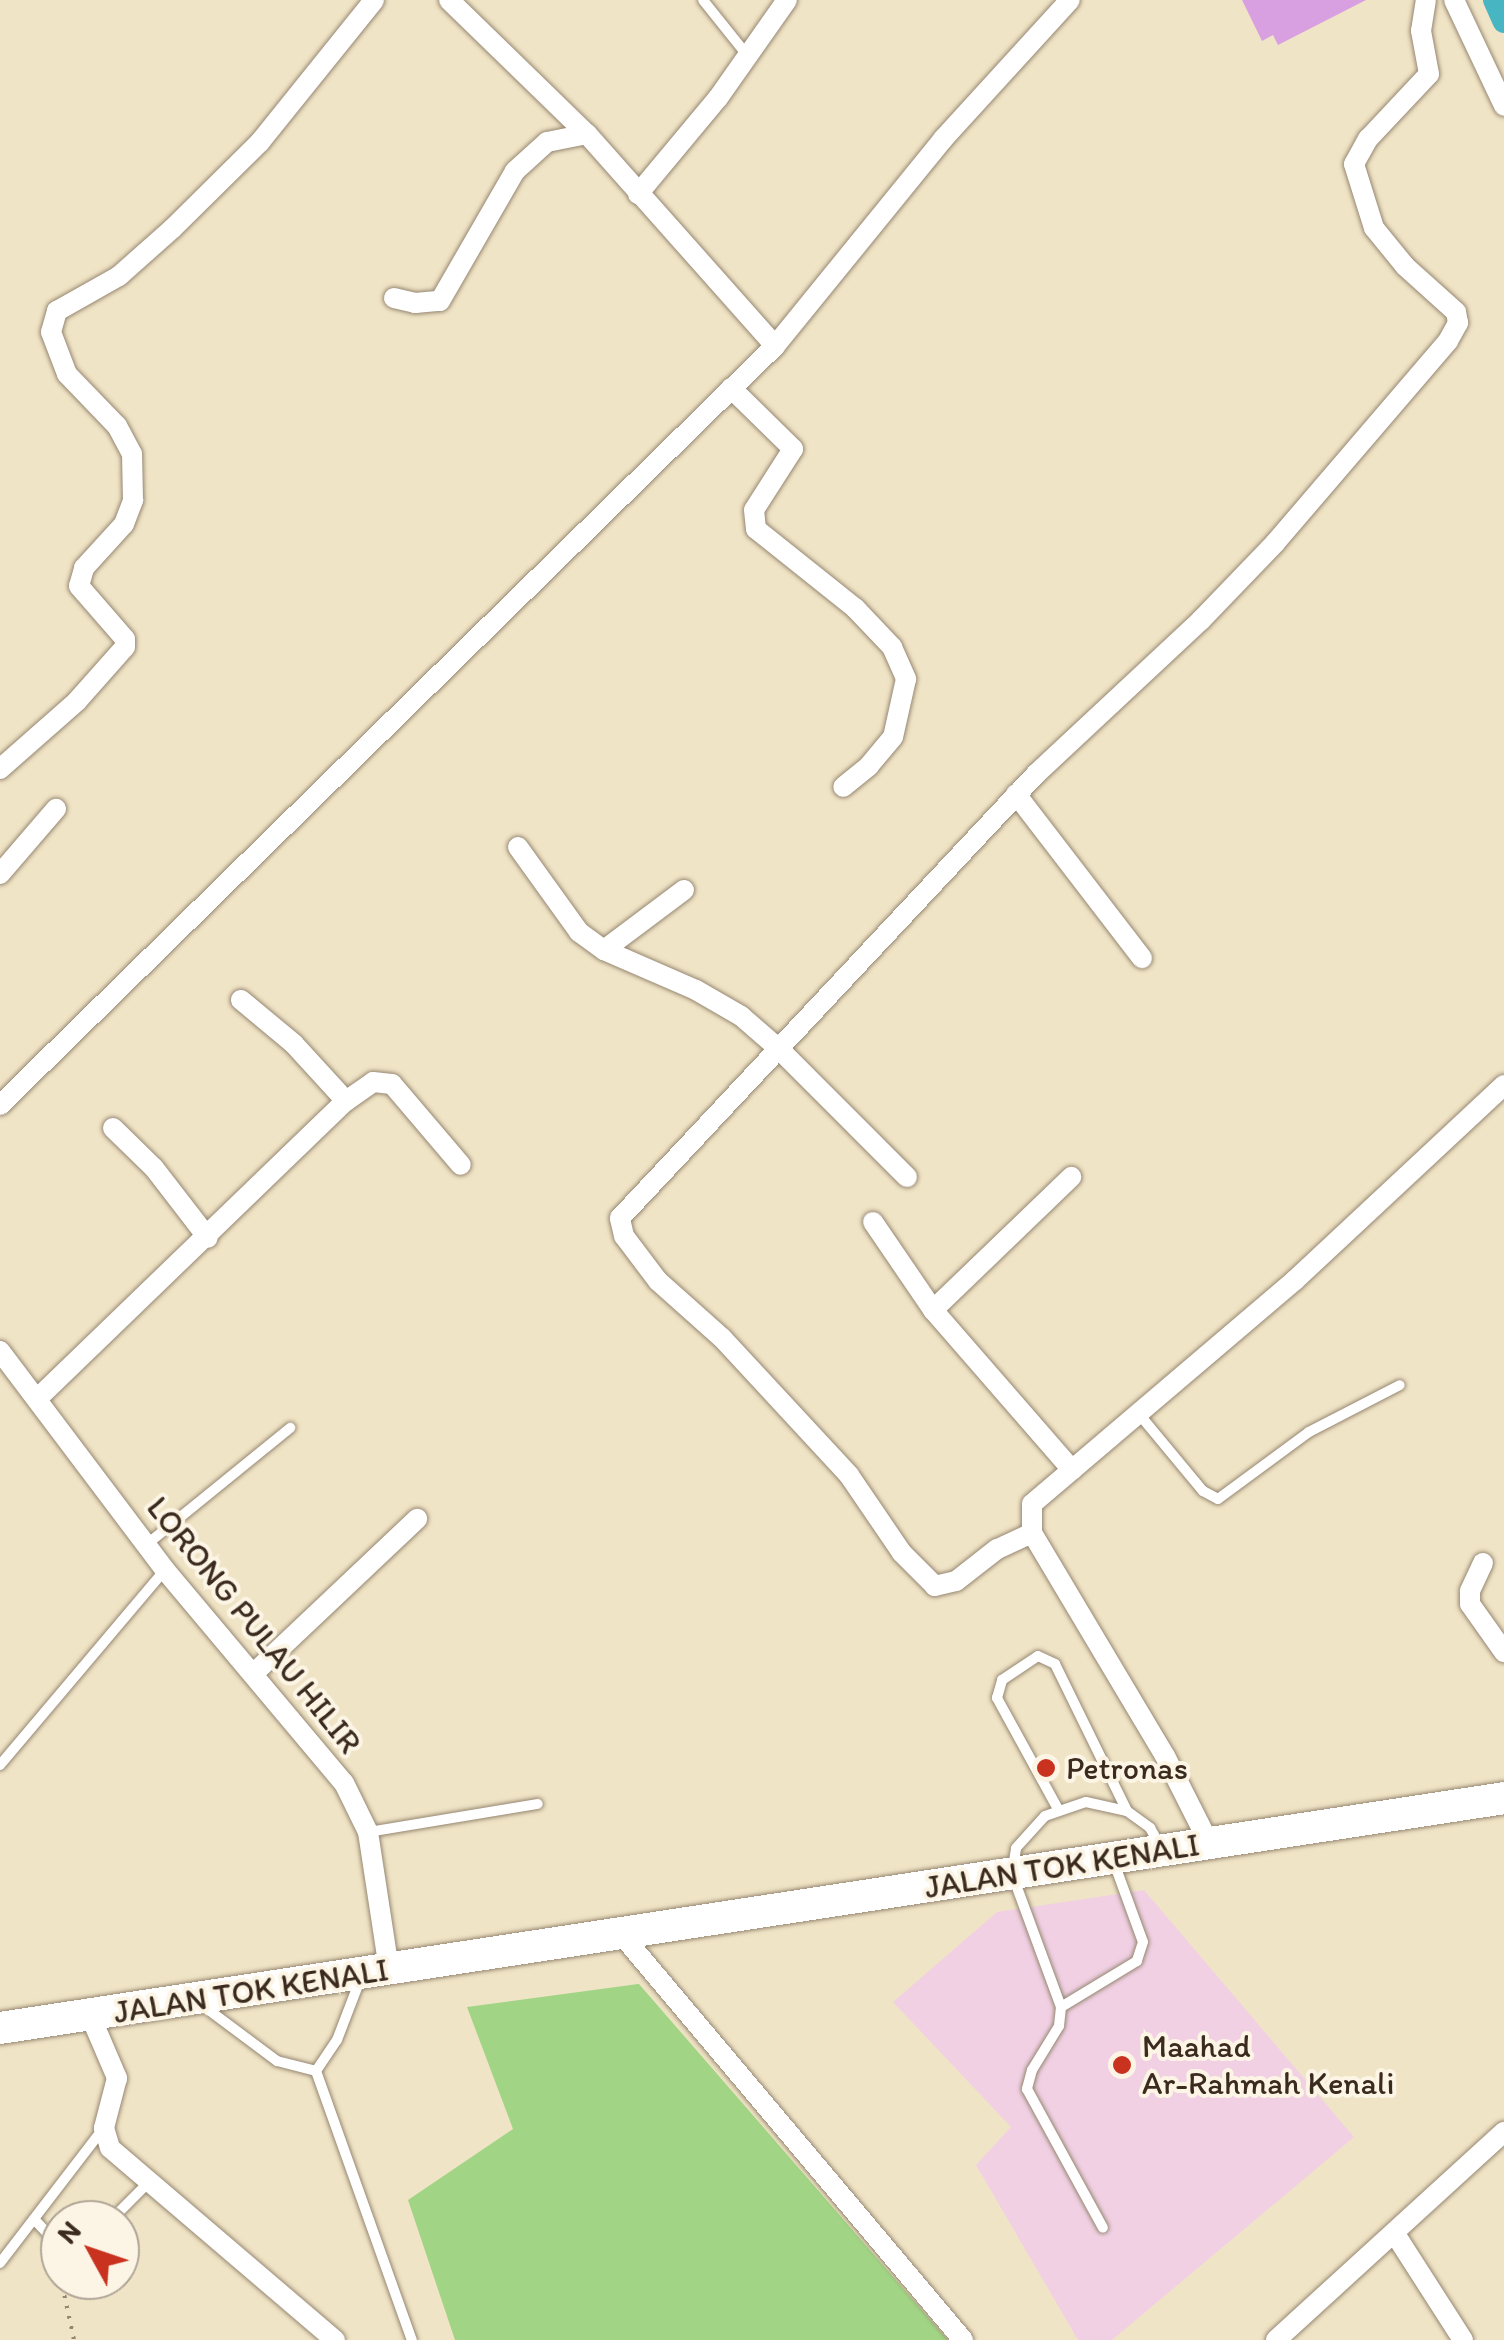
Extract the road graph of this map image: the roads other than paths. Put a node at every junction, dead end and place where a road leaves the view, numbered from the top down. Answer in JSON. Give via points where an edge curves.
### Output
{"nodes":[{"id":1,"x":374,"y":0,"type":"edge"},
{"id":2,"x":449,"y":0,"type":"edge"},
{"id":3,"x":703,"y":0,"type":"edge"},
{"id":4,"x":787,"y":0,"type":"edge"},
{"id":5,"x":1070,"y":0,"type":"edge"},
{"id":6,"x":1426,"y":0,"type":"edge"},
{"id":7,"x":1454,"y":0,"type":"edge"},
{"id":8,"x":748,"y":56,"type":"junction"},
{"id":9,"x":1504,"y":106,"type":"edge"},
{"id":10,"x":587,"y":134,"type":"junction"},
{"id":11,"x":638,"y":194,"type":"junction"},
{"id":12,"x":394,"y":298,"type":"dead end"},
{"id":13,"x":776,"y":346,"type":"junction"},
{"id":14,"x":731,"y":388,"type":"junction"},
{"id":15,"x":0,"y":769,"type":"edge"},
{"id":16,"x":842,"y":787,"type":"dead end"},
{"id":17,"x":1016,"y":794,"type":"junction"},
{"id":18,"x":56,"y":809,"type":"dead end"},
{"id":19,"x":518,"y":847,"type":"dead end"},
{"id":20,"x":0,"y":874,"type":"edge"},
{"id":21,"x":684,"y":890,"type":"dead end"},
{"id":22,"x":604,"y":950,"type":"junction"},
{"id":23,"x":1142,"y":958,"type":"dead end"},
{"id":24,"x":242,"y":1000,"type":"dead end"},
{"id":25,"x":779,"y":1048,"type":"junction"},
{"id":26,"x":1504,"y":1085,"type":"edge"},
{"id":27,"x":346,"y":1102,"type":"junction"},
{"id":28,"x":0,"y":1105,"type":"edge"},
{"id":29,"x":114,"y":1128,"type":"dead end"},
{"id":30,"x":461,"y":1165,"type":"dead end"},
{"id":31,"x":907,"y":1177,"type":"dead end"},
{"id":32,"x":1072,"y":1177,"type":"dead end"},
{"id":33,"x":873,"y":1222,"type":"dead end"},
{"id":34,"x":208,"y":1238,"type":"junction"},
{"id":35,"x":933,"y":1310,"type":"junction"},
{"id":36,"x":0,"y":1352,"type":"edge"},
{"id":37,"x":1400,"y":1385,"type":"dead end"},
{"id":38,"x":39,"y":1397,"type":"junction"},
{"id":39,"x":1138,"y":1414,"type":"junction"},
{"id":40,"x":290,"y":1428,"type":"dead end"},
{"id":41,"x":1072,"y":1470,"type":"junction"},
{"id":42,"x":418,"y":1519,"type":"dead end"},
{"id":43,"x":1032,"y":1533,"type":"junction"},
{"id":44,"x":146,"y":1544,"type":"junction"},
{"id":45,"x":1483,"y":1563,"type":"dead end"},
{"id":46,"x":165,"y":1570,"type":"junction"},
{"id":47,"x":1504,"y":1652,"type":"edge"},
{"id":48,"x":254,"y":1674,"type":"junction"},
{"id":49,"x":0,"y":1765,"type":"edge"},
{"id":50,"x":1504,"y":1798,"type":"edge"},
{"id":51,"x":538,"y":1804,"type":"dead end"},
{"id":52,"x":1058,"y":1809,"type":"junction"},
{"id":53,"x":1128,"y":1811,"type":"junction"},
{"id":54,"x":368,"y":1832,"type":"junction"},
{"id":55,"x":1209,"y":1843,"type":"junction"},
{"id":56,"x":1160,"y":1851,"type":"junction"},
{"id":57,"x":1112,"y":1858,"type":"junction"},
{"id":58,"x":1012,"y":1874,"type":"junction"},
{"id":59,"x":621,"y":1934,"type":"junction"},
{"id":60,"x":376,"y":1972,"type":"junction"},
{"id":61,"x":194,"y":2000,"type":"junction"},
{"id":62,"x":1061,"y":2007,"type":"junction"},
{"id":63,"x":90,"y":2015,"type":"junction"},
{"id":64,"x":0,"y":2028,"type":"edge"},
{"id":65,"x":316,"y":2072,"type":"junction"},
{"id":66,"x":104,"y":2128,"type":"junction"},
{"id":67,"x":1504,"y":2132,"type":"edge"},
{"id":68,"x":150,"y":2182,"type":"junction"},
{"id":69,"x":132,"y":2200,"type":"edge"},
{"id":70,"x":34,"y":2219,"type":"junction"},
{"id":71,"x":40,"y":2225,"type":"edge"},
{"id":72,"x":1103,"y":2228,"type":"dead end"},
{"id":73,"x":1395,"y":2234,"type":"junction"},
{"id":74,"x":0,"y":2263,"type":"edge"},
{"id":75,"x":335,"y":2340,"type":"edge"},
{"id":76,"x":412,"y":2340,"type":"edge"},
{"id":77,"x":963,"y":2340,"type":"edge"},
{"id":78,"x":1276,"y":2340,"type":"edge"},
{"id":79,"x":1464,"y":2340,"type":"edge"}],
"edges":[{"from":1,"to":15,"type":"street","via":[[260,142],[197,204],[119,276],[57,311],[52,345],[132,454],[128,512],[84,568],[78,586],[125,640],[77,701]]},
{"from":2,"to":10,"type":"street"},
{"from":3,"to":8,"type":"lane"},
{"from":4,"to":8,"type":"street"},
{"from":5,"to":13,"type":"street","via":[[943,140]]},
{"from":6,"to":17,"type":"street","via":[[1422,31],[1429,74],[1386,117],[1354,164],[1374,228],[1456,312],[1458,323],[1383,422],[1275,543]]},
{"from":7,"to":9,"type":"street"},
{"from":8,"to":11,"type":"street"},
{"from":10,"to":11,"type":"street"},
{"from":10,"to":12,"type":"street","via":[[547,142],[515,171],[440,301]]},
{"from":11,"to":13,"type":"street"},
{"from":13,"to":14,"type":"street"},
{"from":14,"to":16,"type":"street","via":[[794,449],[754,510],[756,529],[855,608],[892,648],[906,679],[894,737]]},
{"from":14,"to":28,"type":"street"},
{"from":17,"to":23,"type":"street"},
{"from":17,"to":25,"type":"street"},
{"from":18,"to":20,"type":"street"},
{"from":19,"to":22,"type":"street","via":[[579,932]]},
{"from":21,"to":22,"type":"street"},
{"from":22,"to":25,"type":"street","via":[[720,1002]]},
{"from":24,"to":27,"type":"street"},
{"from":25,"to":31,"type":"street"},
{"from":25,"to":43,"type":"street","via":[[620,1218],[624,1236],[658,1280],[722,1338],[849,1475],[902,1554],[936,1586],[956,1581],[997,1549]]},
{"from":26,"to":39,"type":"street","via":[[1296,1280]]},
{"from":27,"to":30,"type":"street","via":[[373,1082],[392,1084]]},
{"from":27,"to":34,"type":"street"},
{"from":29,"to":34,"type":"street"},
{"from":32,"to":35,"type":"street"},
{"from":33,"to":35,"type":"street"},
{"from":34,"to":38,"type":"street"},
{"from":35,"to":41,"type":"street"},
{"from":36,"to":38,"type":"street","name":"LORONG PULAU HILIR"},
{"from":37,"to":39,"type":"lane","via":[[1309,1432],[1218,1499],[1202,1491]]},
{"from":38,"to":44,"type":"street","name":"LORONG PULAU HILIR"},
{"from":39,"to":41,"type":"street"},
{"from":40,"to":44,"type":"lane"},
{"from":41,"to":43,"type":"street","via":[[1032,1504]]},
{"from":42,"to":48,"type":"street"},
{"from":43,"to":55,"type":"street"},
{"from":44,"to":46,"type":"street","name":"LORONG PULAU HILIR"},
{"from":45,"to":47,"type":"street","via":[[1470,1604]]},
{"from":46,"to":48,"type":"street","name":"LORONG PULAU HILIR"},
{"from":46,"to":49,"type":"lane"},
{"from":48,"to":54,"type":"street","name":"LORONG PULAU HILIR","via":[[344,1783]]},
{"from":50,"to":55,"type":"main road","name":"JALAN TOK KENALI"},
{"from":51,"to":54,"type":"lane"},
{"from":52,"to":53,"type":"lane","via":[[1086,1802]]},
{"from":52,"to":53,"type":"lane","via":[[997,1698],[1002,1680],[1038,1656],[1055,1664]]},
{"from":52,"to":58,"type":"lane","via":[[1024,1836]]},
{"from":53,"to":56,"type":"lane","via":[[1150,1828]]},
{"from":54,"to":60,"type":"street","name":"LORONG PULAU HILIR"},
{"from":55,"to":56,"type":"main road","name":"JALAN TOK KENALI"},
{"from":56,"to":57,"type":"main road","name":"JALAN TOK KENALI"},
{"from":57,"to":58,"type":"main road","name":"JALAN TOK KENALI"},
{"from":57,"to":62,"type":"lane","via":[[1142,1942],[1138,1960]]},
{"from":58,"to":59,"type":"main road","name":"JALAN TOK KENALI"},
{"from":58,"to":62,"type":"lane"},
{"from":59,"to":60,"type":"main road","name":"JALAN TOK KENALI"},
{"from":59,"to":77,"type":"street"},
{"from":60,"to":61,"type":"main road","name":"JALAN TOK KENALI"},
{"from":60,"to":65,"type":"lane"},
{"from":61,"to":63,"type":"main road","name":"JALAN TOK KENALI"},
{"from":61,"to":65,"type":"lane","via":[[276,2061]]},
{"from":62,"to":72,"type":"lane","via":[[1059,2026],[1027,2088]]},
{"from":63,"to":64,"type":"main road","name":"JALAN TOK KENALI"},
{"from":63,"to":66,"type":"street","via":[[117,2078]]},
{"from":65,"to":76,"type":"lane"},
{"from":66,"to":68,"type":"street","via":[[110,2148]]},
{"from":66,"to":70,"type":"lane"},
{"from":67,"to":73,"type":"street"},
{"from":68,"to":69,"type":"lane"},
{"from":68,"to":75,"type":"street"},
{"from":70,"to":71,"type":"lane"},
{"from":70,"to":74,"type":"lane"},
{"from":73,"to":78,"type":"street"},
{"from":73,"to":79,"type":"street"}]}
